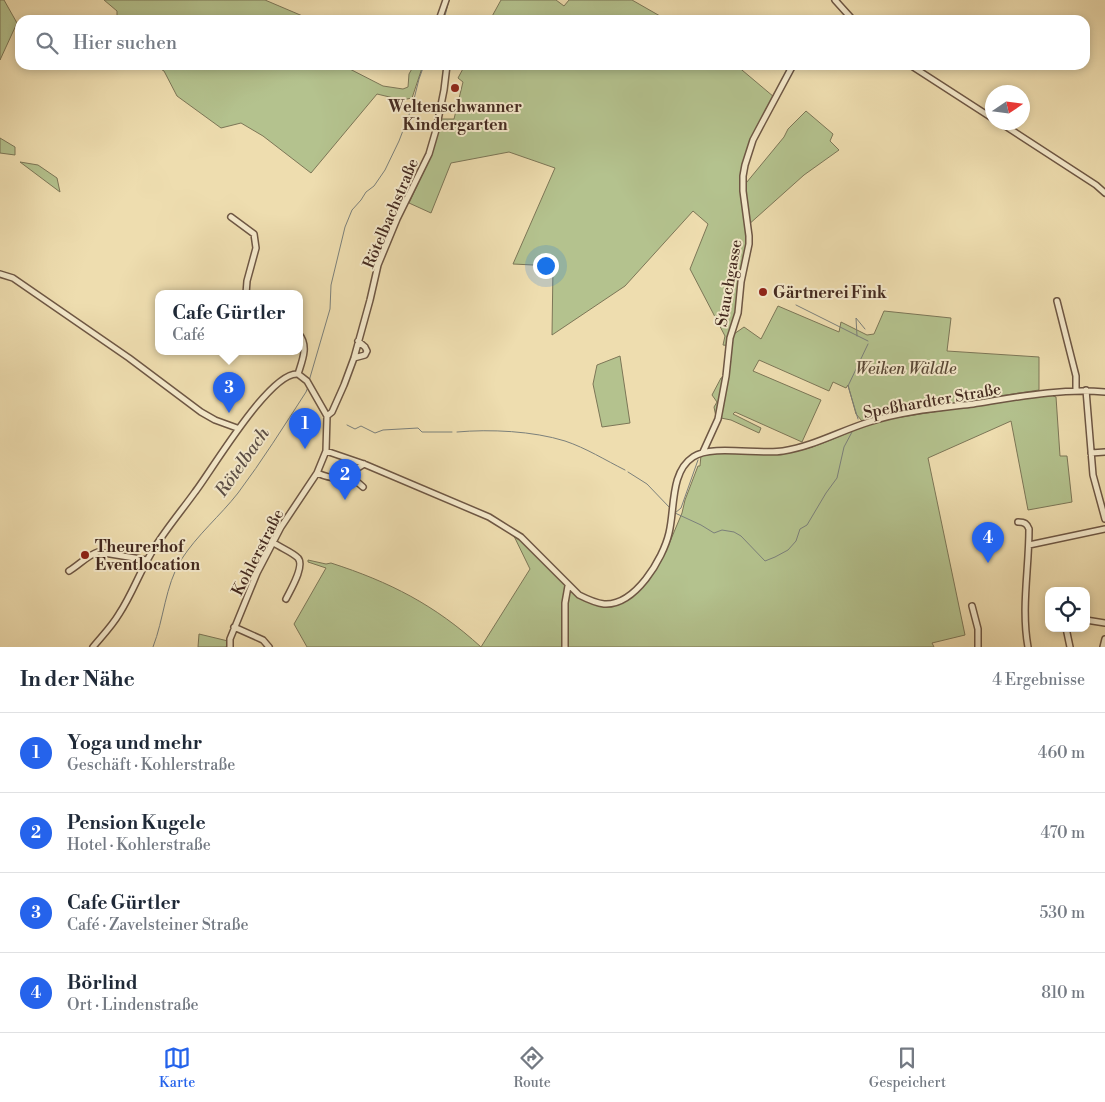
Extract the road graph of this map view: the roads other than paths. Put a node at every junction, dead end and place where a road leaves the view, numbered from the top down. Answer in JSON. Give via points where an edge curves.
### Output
{"nodes":[{"id":1,"x":446,"y":0,"type":"edge"},
{"id":2,"x":835,"y":0,"type":"edge"},
{"id":3,"x":441,"y":15,"type":"edge"},
{"id":4,"x":847,"y":15,"type":"edge"},
{"id":5,"x":446,"y":70,"type":"edge"},
{"id":6,"x":790,"y":70,"type":"edge"},
{"id":7,"x":918,"y":70,"type":"edge"},
{"id":8,"x":985,"y":113,"type":"edge"},
{"id":9,"x":1011,"y":130,"type":"edge"},
{"id":10,"x":1105,"y":192,"type":"edge"},
{"id":11,"x":231,"y":217,"type":"dead end"},
{"id":12,"x":0,"y":274,"type":"edge"},
{"id":13,"x":246,"y":290,"type":"edge"},
{"id":14,"x":1057,"y":300,"type":"dead end"},
{"id":15,"x":358,"y":341,"type":"junction"},
{"id":16,"x":303,"y":343,"type":"edge"},
{"id":17,"x":354,"y":358,"type":"junction"},
{"id":18,"x":298,"y":374,"type":"junction"},
{"id":19,"x":1086,"y":390,"type":"junction"},
{"id":20,"x":1076,"y":391,"type":"junction"},
{"id":21,"x":1105,"y":392,"type":"edge"},
{"id":22,"x":327,"y":416,"type":"junction"},
{"id":23,"x":238,"y":428,"type":"junction"},
{"id":24,"x":326,"y":451,"type":"junction"},
{"id":25,"x":703,"y":452,"type":"junction"},
{"id":26,"x":1105,"y":452,"type":"edge"},
{"id":27,"x":1090,"y":453,"type":"junction"},
{"id":28,"x":364,"y":464,"type":"junction"},
{"id":29,"x":317,"y":473,"type":"junction"},
{"id":30,"x":348,"y":474,"type":"junction"},
{"id":31,"x":363,"y":487,"type":"dead end"},
{"id":32,"x":1102,"y":498,"type":"edge"},
{"id":33,"x":1105,"y":519,"type":"edge"},
{"id":34,"x":1018,"y":522,"type":"dead end"},
{"id":35,"x":1105,"y":529,"type":"edge"},
{"id":36,"x":274,"y":543,"type":"junction"},
{"id":37,"x":1029,"y":545,"type":"junction"},
{"id":38,"x":147,"y":561,"type":"junction"},
{"id":39,"x":70,"y":571,"type":"dead end"},
{"id":40,"x":568,"y":586,"type":"junction"},
{"id":41,"x":286,"y":599,"type":"dead end"},
{"id":42,"x":972,"y":606,"type":"dead end"},
{"id":43,"x":1090,"y":621,"type":"edge"},
{"id":44,"x":1105,"y":623,"type":"edge"},
{"id":45,"x":234,"y":627,"type":"junction"},
{"id":46,"x":1067,"y":632,"type":"edge"},
{"id":47,"x":1105,"y":639,"type":"edge"},
{"id":48,"x":93,"y":647,"type":"edge"},
{"id":49,"x":230,"y":647,"type":"edge"},
{"id":50,"x":269,"y":647,"type":"edge"},
{"id":51,"x":565,"y":647,"type":"edge"},
{"id":52,"x":978,"y":647,"type":"edge"},
{"id":53,"x":1028,"y":647,"type":"edge"},
{"id":54,"x":1070,"y":647,"type":"edge"},
{"id":55,"x":1102,"y":647,"type":"edge"}],
"edges":[{"from":1,"to":3,"type":"street"},
{"from":2,"to":4,"type":"street"},
{"from":5,"to":15,"type":"street","name":"Rötelbachstraße","via":[[429,154],[378,265]]},
{"from":6,"to":25,"type":"street","name":"Stauchgasse","via":[[753,140],[744,170],[749,244],[718,419]]},
{"from":7,"to":8,"type":"street"},
{"from":9,"to":10,"type":"street"},
{"from":11,"to":13,"type":"street","via":[[254,234],[256,248]]},
{"from":12,"to":23,"type":"street","via":[[13,278],[201,412]]},
{"from":14,"to":20,"type":"street","via":[[1076,376]]},
{"from":15,"to":17,"type":"street","name":"Rötelbachstraße"},
{"from":15,"to":17,"type":"street","name":"Rötelbachstraße","via":[[367,351],[365,355]]},
{"from":16,"to":18,"type":"street","via":[[304,356]]},
{"from":17,"to":22,"type":"street","name":"Rötelbachstraße","via":[[332,412]]},
{"from":18,"to":22,"type":"street","via":[[307,381]]},
{"from":18,"to":23,"type":"street","via":[[279,383]]},
{"from":19,"to":20,"type":"street","name":"Speßhardter Straße"},
{"from":19,"to":21,"type":"street","name":"Speßhardter Straße"},
{"from":19,"to":27,"type":"street"},
{"from":20,"to":25,"type":"street","name":"Speßhardter Straße","via":[[876,420],[807,447],[778,452]]},
{"from":22,"to":24,"type":"street"},
{"from":23,"to":38,"type":"street"},
{"from":24,"to":28,"type":"street"},
{"from":24,"to":29,"type":"street","name":"Kohlerstraße"},
{"from":25,"to":40,"type":"street","via":[[688,461],[677,478],[669,534],[663,550],[632,594],[623,600],[605,604],[579,595]]},
{"from":26,"to":27,"type":"street"},
{"from":27,"to":32,"type":"street","via":[[1093,475]]},
{"from":28,"to":30,"type":"street"},
{"from":28,"to":40,"type":"street","via":[[505,526],[522,537]]},
{"from":29,"to":30,"type":"street","via":[[330,479]]},
{"from":29,"to":36,"type":"street","name":"Kohlerstraße"},
{"from":30,"to":31,"type":"street"},
{"from":32,"to":33,"type":"street"},
{"from":34,"to":37,"type":"street","via":[[1027,525]]},
{"from":35,"to":37,"type":"street"},
{"from":36,"to":41,"type":"street","via":[[300,562]]},
{"from":36,"to":45,"type":"street","name":"Kohlerstraße"},
{"from":37,"to":53,"type":"street","via":[[1025,578]]},
{"from":38,"to":39,"type":"street","via":[[98,552]]},
{"from":38,"to":48,"type":"street","via":[[119,614]]},
{"from":40,"to":51,"type":"street"},
{"from":42,"to":52,"type":"street","via":[[978,629]]},
{"from":43,"to":44,"type":"street"},
{"from":45,"to":49,"type":"street","name":"Kohlerstraße"},
{"from":45,"to":50,"type":"street","via":[[263,640]]},
{"from":46,"to":54,"type":"street"},
{"from":47,"to":55,"type":"street"}]}
